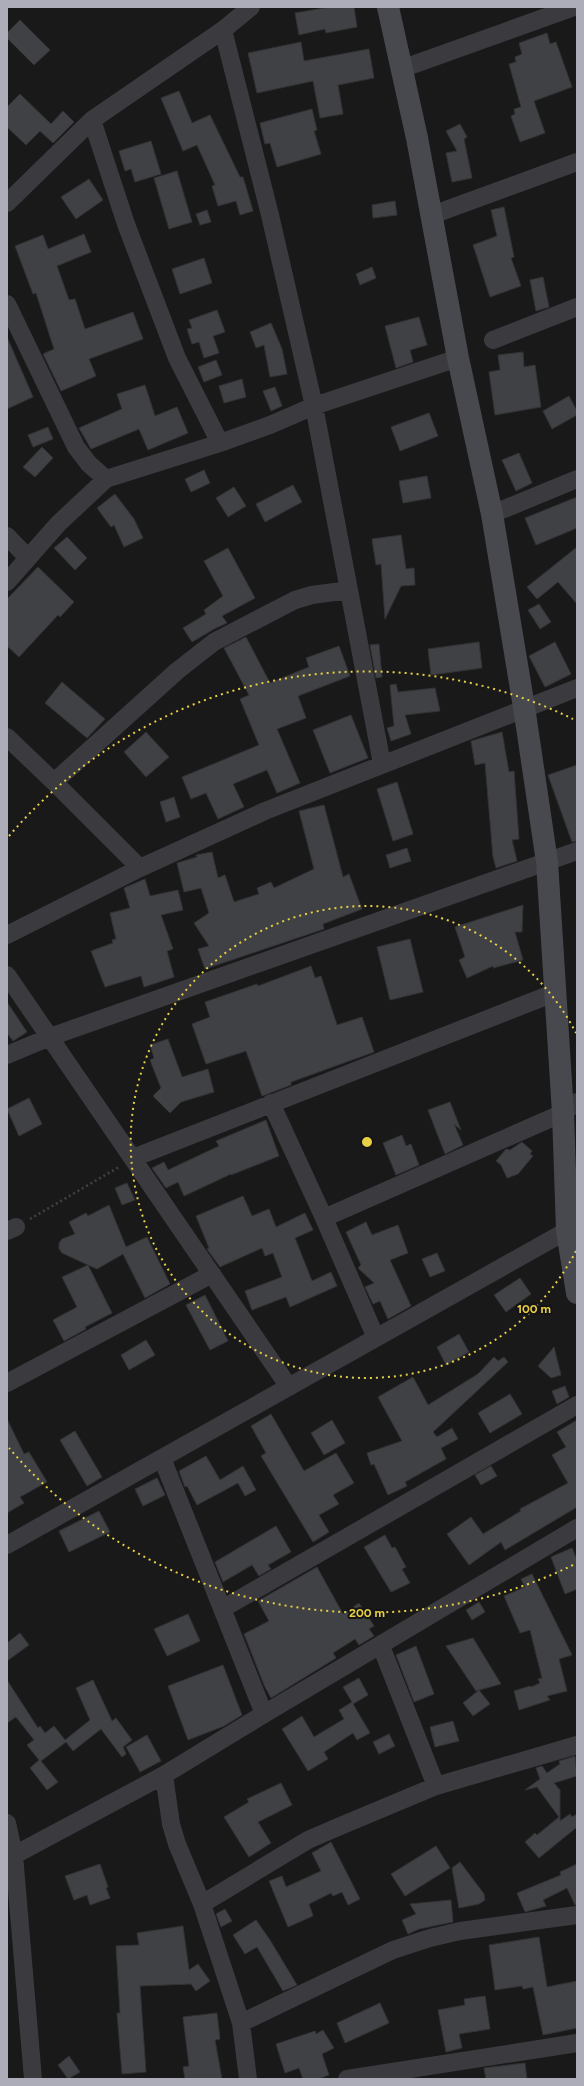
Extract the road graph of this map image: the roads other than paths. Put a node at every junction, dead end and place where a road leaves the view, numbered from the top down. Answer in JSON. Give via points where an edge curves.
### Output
{"nodes":[{"id":1,"x":251,"y":7,"type":"edge"},
{"id":2,"x":388,"y":7,"type":"edge"},
{"id":3,"x":574,"y":7,"type":"edge"},
{"id":4,"x":223,"y":30,"type":"junction"},
{"id":5,"x":401,"y":69,"type":"junction"},
{"id":6,"x":92,"y":120,"type":"junction"},
{"id":7,"x":577,"y":162,"type":"edge"},
{"id":8,"x":7,"y":203,"type":"edge"},
{"id":9,"x":432,"y":216,"type":"junction"},
{"id":10,"x":7,"y":304,"type":"edge"},
{"id":11,"x":577,"y":307,"type":"edge"},
{"id":12,"x":493,"y":340,"type":"dead end"},
{"id":13,"x":458,"y":358,"type":"junction"},
{"id":14,"x":314,"y":406,"type":"junction"},
{"id":15,"x":220,"y":443,"type":"junction"},
{"id":16,"x":106,"y":479,"type":"junction"},
{"id":17,"x":577,"y":479,"type":"edge"},
{"id":18,"x":492,"y":514,"type":"junction"},
{"id":19,"x":7,"y":536,"type":"edge"},
{"id":20,"x":28,"y":558,"type":"junction"},
{"id":21,"x":7,"y":582,"type":"edge"},
{"id":22,"x":349,"y":590,"type":"junction"},
{"id":23,"x":577,"y":688,"type":"edge"},
{"id":24,"x":524,"y":707,"type":"junction"},
{"id":25,"x":7,"y":737,"type":"edge"},
{"id":26,"x":382,"y":764,"type":"junction"},
{"id":27,"x":54,"y":782,"type":"junction"},
{"id":28,"x":577,"y":851,"type":"edge"},
{"id":29,"x":547,"y":862,"type":"junction"},
{"id":30,"x":140,"y":868,"type":"junction"},
{"id":31,"x":7,"y":935,"type":"edge"},
{"id":32,"x":7,"y":974,"type":"edge"},
{"id":33,"x":554,"y":993,"type":"junction"},
{"id":34,"x":50,"y":1038,"type":"junction"},
{"id":35,"x":7,"y":1055,"type":"edge"},
{"id":36,"x":271,"y":1103,"type":"junction"},
{"id":37,"x":570,"y":1107,"type":"edge"},
{"id":38,"x":133,"y":1158,"type":"junction"},
{"id":39,"x":324,"y":1218,"type":"junction"},
{"id":40,"x":572,"y":1228,"type":"edge"},
{"id":41,"x":212,"y":1274,"type":"junction"},
{"id":42,"x":577,"y":1293,"type":"edge"},
{"id":43,"x":376,"y":1338,"type":"junction"},
{"id":44,"x":7,"y":1383,"type":"edge"},
{"id":45,"x":289,"y":1387,"type":"junction"},
{"id":46,"x":577,"y":1405,"type":"edge"},
{"id":47,"x":162,"y":1458,"type":"junction"},
{"id":48,"x":577,"y":1528,"type":"edge"},
{"id":49,"x":7,"y":1545,"type":"edge"},
{"id":50,"x":222,"y":1609,"type":"junction"},
{"id":51,"x":381,"y":1646,"type":"junction"},
{"id":52,"x":264,"y":1714,"type":"junction"},
{"id":53,"x":577,"y":1745,"type":"edge"},
{"id":54,"x":164,"y":1776,"type":"junction"},
{"id":55,"x":436,"y":1786,"type":"junction"},
{"id":56,"x":7,"y":1824,"type":"edge"},
{"id":57,"x":10,"y":1857,"type":"edge"},
{"id":58,"x":202,"y":1904,"type":"junction"},
{"id":59,"x":577,"y":1915,"type":"edge"},
{"id":60,"x":241,"y":2023,"type":"junction"},
{"id":61,"x":577,"y":2043,"type":"edge"},
{"id":62,"x":355,"y":2078,"type":"edge"},
{"id":63,"x":33,"y":2079,"type":"edge"},
{"id":64,"x":248,"y":2079,"type":"edge"}],
"edges":[{"from":1,"to":4,"type":"street"},
{"from":2,"to":5,"type":"street"},
{"from":3,"to":5,"type":"street"},
{"from":4,"to":6,"type":"street"},
{"from":4,"to":14,"type":"street","via":[[270,215]]},
{"from":5,"to":9,"type":"street"},
{"from":6,"to":8,"type":"street"},
{"from":6,"to":15,"type":"street","via":[[126,224],[177,358]]},
{"from":7,"to":9,"type":"street"},
{"from":9,"to":13,"type":"street"},
{"from":10,"to":16,"type":"street","via":[[76,447],[89,464]]},
{"from":11,"to":12,"type":"street"},
{"from":13,"to":14,"type":"street"},
{"from":13,"to":18,"type":"street"},
{"from":14,"to":15,"type":"street"},
{"from":14,"to":22,"type":"street"},
{"from":15,"to":16,"type":"street"},
{"from":16,"to":20,"type":"street","via":[[58,524]]},
{"from":17,"to":18,"type":"street"},
{"from":18,"to":24,"type":"street"},
{"from":19,"to":20,"type":"street"},
{"from":20,"to":21,"type":"street"},
{"from":22,"to":26,"type":"street"},
{"from":22,"to":27,"type":"street","via":[[295,600],[214,642],[177,671]]},
{"from":23,"to":24,"type":"street"},
{"from":24,"to":26,"type":"street"},
{"from":24,"to":29,"type":"street"},
{"from":25,"to":27,"type":"street"},
{"from":26,"to":30,"type":"street","via":[[265,812]]},
{"from":27,"to":30,"type":"street"},
{"from":28,"to":29,"type":"street"},
{"from":29,"to":33,"type":"street"},
{"from":29,"to":34,"type":"street"},
{"from":30,"to":31,"type":"street"},
{"from":32,"to":34,"type":"street"},
{"from":33,"to":36,"type":"street"},
{"from":33,"to":37,"type":"street"},
{"from":34,"to":35,"type":"street"},
{"from":34,"to":38,"type":"street"},
{"from":36,"to":38,"type":"street"},
{"from":36,"to":39,"type":"street"},
{"from":37,"to":39,"type":"street"},
{"from":37,"to":40,"type":"street"},
{"from":38,"to":41,"type":"street"},
{"from":39,"to":43,"type":"street"},
{"from":40,"to":42,"type":"street"},
{"from":40,"to":43,"type":"street"},
{"from":41,"to":44,"type":"street"},
{"from":41,"to":45,"type":"street"},
{"from":43,"to":45,"type":"street"},
{"from":45,"to":47,"type":"street"},
{"from":46,"to":50,"type":"street"},
{"from":47,"to":49,"type":"street"},
{"from":47,"to":50,"type":"street"},
{"from":48,"to":51,"type":"street"},
{"from":50,"to":52,"type":"street"},
{"from":51,"to":52,"type":"street"},
{"from":51,"to":55,"type":"street"},
{"from":52,"to":54,"type":"street"},
{"from":53,"to":55,"type":"street"},
{"from":54,"to":57,"type":"street"},
{"from":54,"to":58,"type":"street","via":[[171,1824]]},
{"from":55,"to":58,"type":"street","via":[[308,1840]]},
{"from":56,"to":57,"type":"street"},
{"from":57,"to":63,"type":"street"},
{"from":58,"to":60,"type":"street"},
{"from":59,"to":60,"type":"street","via":[[460,1931],[430,1938],[393,1950]]},
{"from":60,"to":64,"type":"street"},
{"from":61,"to":62,"type":"street"}]}
